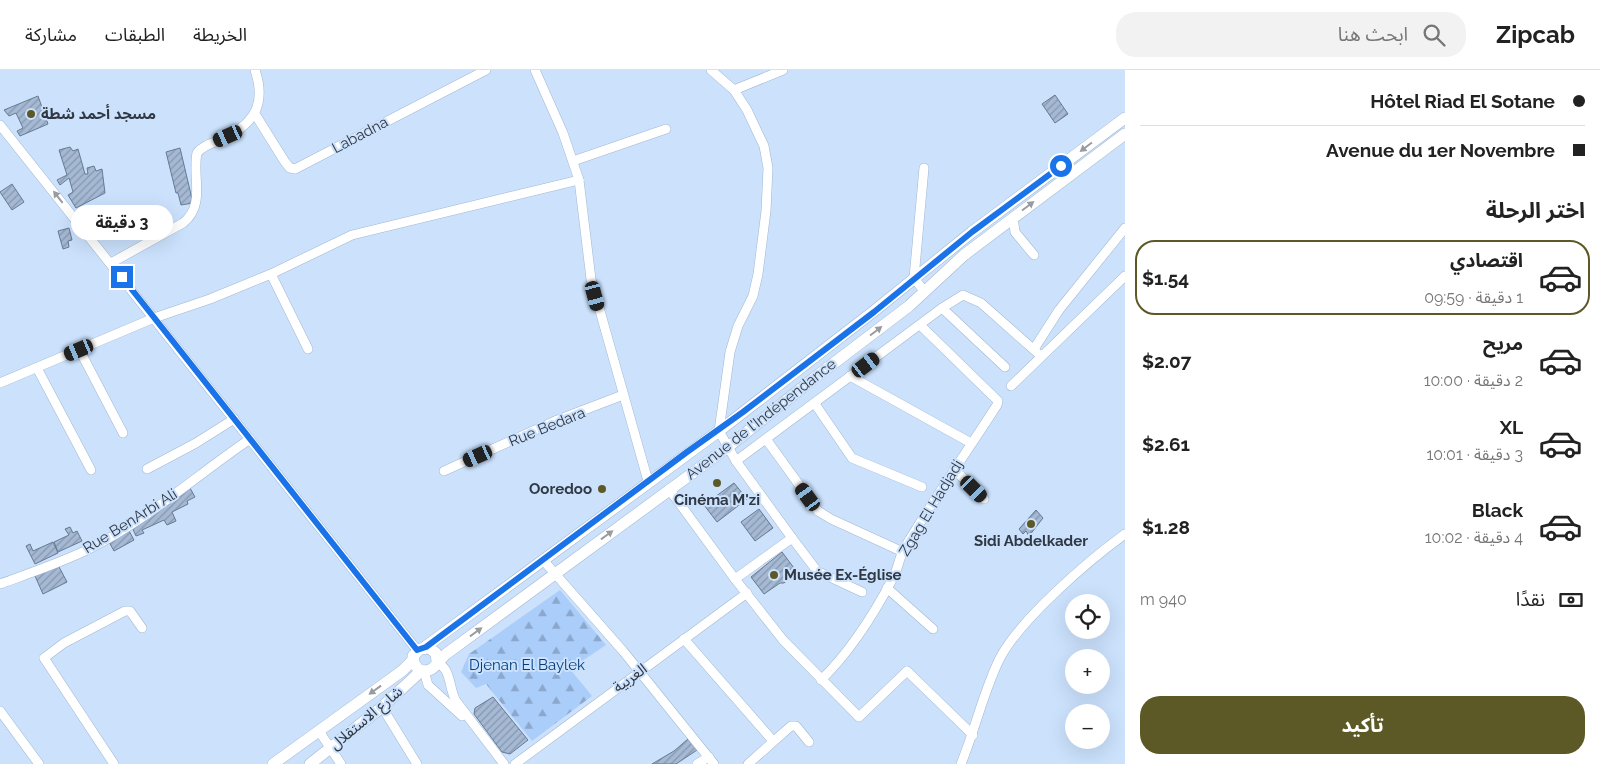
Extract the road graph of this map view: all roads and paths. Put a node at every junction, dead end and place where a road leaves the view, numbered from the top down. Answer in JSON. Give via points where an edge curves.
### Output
{"nodes":[{"id":1,"x":255,"y":70,"type":"edge"},
{"id":2,"x":486,"y":70,"type":"edge"},
{"id":3,"x":535,"y":70,"type":"edge"},
{"id":4,"x":711,"y":70,"type":"edge"},
{"id":5,"x":783,"y":70,"type":"edge"},
{"id":6,"x":734,"y":90,"type":"junction"},
{"id":7,"x":255,"y":114,"type":"junction"},
{"id":8,"x":1125,"y":118,"type":"edge"},
{"id":9,"x":0,"y":125,"type":"edge"},
{"id":10,"x":666,"y":129,"type":"dead end"},
{"id":11,"x":1125,"y":134,"type":"edge"},
{"id":12,"x":573,"y":161,"type":"junction"},
{"id":13,"x":924,"y":168,"type":"dead end"},
{"id":14,"x":579,"y":180,"type":"junction"},
{"id":15,"x":1013,"y":217,"type":"junction"},
{"id":16,"x":1125,"y":228,"type":"edge"},
{"id":17,"x":1034,"y":255,"type":"dead end"},
{"id":18,"x":111,"y":263,"type":"junction"},
{"id":19,"x":271,"y":274,"type":"junction"},
{"id":20,"x":1125,"y":276,"type":"edge"},
{"id":21,"x":914,"y":278,"type":"junction"},
{"id":22,"x":924,"y":291,"type":"junction"},
{"id":23,"x":942,"y":308,"type":"junction"},
{"id":24,"x":154,"y":318,"type":"junction"},
{"id":25,"x":920,"y":325,"type":"junction"},
{"id":26,"x":308,"y":349,"type":"dead end"},
{"id":27,"x":1034,"y":349,"type":"junction"},
{"id":28,"x":79,"y":350,"type":"junction"},
{"id":29,"x":1041,"y":356,"type":"junction"},
{"id":30,"x":1005,"y":367,"type":"dead end"},
{"id":31,"x":37,"y":368,"type":"junction"},
{"id":32,"x":850,"y":376,"type":"junction"},
{"id":33,"x":0,"y":383,"type":"edge"},
{"id":34,"x":1011,"y":386,"type":"dead end"},
{"id":35,"x":623,"y":396,"type":"junction"},
{"id":36,"x":815,"y":404,"type":"junction"},
{"id":37,"x":234,"y":419,"type":"junction"},
{"id":38,"x":719,"y":431,"type":"junction"},
{"id":39,"x":124,"y":433,"type":"dead end"},
{"id":40,"x":250,"y":439,"type":"junction"},
{"id":41,"x":766,"y":439,"type":"junction"},
{"id":42,"x":971,"y":442,"type":"junction"},
{"id":43,"x":728,"y":447,"type":"junction"},
{"id":44,"x":736,"y":461,"type":"junction"},
{"id":45,"x":147,"y":468,"type":"dead end"},
{"id":46,"x":954,"y":469,"type":"junction"},
{"id":47,"x":91,"y":470,"type":"dead end"},
{"id":48,"x":444,"y":471,"type":"dead end"},
{"id":49,"x":648,"y":481,"type":"junction"},
{"id":50,"x":922,"y":487,"type":"dead end"},
{"id":51,"x":669,"y":489,"type":"junction"},
{"id":52,"x":984,"y":499,"type":"dead end"},
{"id":53,"x":1125,"y":534,"type":"edge"},
{"id":54,"x":792,"y":538,"type":"junction"},
{"id":55,"x":903,"y":552,"type":"junction"},
{"id":56,"x":543,"y":560,"type":"junction"},
{"id":57,"x":555,"y":573,"type":"junction"},
{"id":58,"x":735,"y":579,"type":"junction"},
{"id":59,"x":0,"y":584,"type":"edge"},
{"id":60,"x":886,"y":588,"type":"junction"},
{"id":61,"x":862,"y":592,"type":"dead end"},
{"id":62,"x":747,"y":593,"type":"junction"},
{"id":63,"x":142,"y":628,"type":"dead end"},
{"id":64,"x":933,"y":629,"type":"dead end"},
{"id":65,"x":684,"y":639,"type":"junction"},
{"id":66,"x":419,"y":652,"type":"junction"},
{"id":67,"x":437,"y":662,"type":"junction"},
{"id":68,"x":422,"y":671,"type":"junction"},
{"id":69,"x":638,"y":672,"type":"junction"},
{"id":70,"x":821,"y":680,"type":"junction"},
{"id":71,"x":382,"y":707,"type":"junction"},
{"id":72,"x":0,"y":711,"type":"edge"},
{"id":73,"x":476,"y":728,"type":"junction"},
{"id":74,"x":319,"y":731,"type":"junction"},
{"id":75,"x":973,"y":735,"type":"junction"},
{"id":76,"x":773,"y":741,"type":"junction"},
{"id":77,"x":809,"y":742,"type":"dead end"},
{"id":78,"x":330,"y":748,"type":"junction"},
{"id":79,"x":711,"y":760,"type":"edge"},
{"id":80,"x":39,"y":764,"type":"edge"},
{"id":81,"x":114,"y":764,"type":"edge"},
{"id":82,"x":273,"y":764,"type":"edge"},
{"id":83,"x":310,"y":764,"type":"edge"},
{"id":84,"x":341,"y":764,"type":"edge"},
{"id":85,"x":417,"y":764,"type":"edge"},
{"id":86,"x":504,"y":764,"type":"edge"},
{"id":87,"x":515,"y":764,"type":"edge"},
{"id":88,"x":697,"y":764,"type":"edge"},
{"id":89,"x":748,"y":764,"type":"edge"},
{"id":90,"x":961,"y":764,"type":"edge"}],
"edges":[{"from":1,"to":7,"type":"street","via":[[260,102]]},
{"from":2,"to":7,"type":"street","name":"Labadna","via":[[295,169],[285,162]]},
{"from":3,"to":12,"type":"street"},
{"from":4,"to":6,"type":"street"},
{"from":5,"to":6,"type":"street"},
{"from":6,"to":38,"type":"street","via":[[761,137],[768,168],[758,274],[753,296],[730,352]]},
{"from":7,"to":18,"type":"street","via":[[246,124],[198,150],[197,194],[189,219]]},
{"from":8,"to":21,"type":"main road","name":"Avenue de l'Indépendance","one_way":true},
{"from":18,"to":9,"type":"street","one_way":true},
{"from":10,"to":12,"type":"street"},
{"from":15,"to":11,"type":"main road","name":"Avenue de l'Indépendance","one_way":true},
{"from":12,"to":14,"type":"street"},
{"from":13,"to":21,"type":"street"},
{"from":14,"to":19,"type":"street","via":[[365,231]]},
{"from":14,"to":35,"type":"street","via":[[591,279]]},
{"from":15,"to":17,"type":"street","via":[[1015,232]]},
{"from":15,"to":22,"type":"main road","name":"Avenue de l'Indépendance"},
{"from":16,"to":27,"type":"street","via":[[1059,310]]},
{"from":18,"to":24,"type":"street"},
{"from":19,"to":24,"type":"street"},
{"from":19,"to":26,"type":"street"},
{"from":20,"to":29,"type":"street"},
{"from":21,"to":22,"type":"street"},
{"from":21,"to":38,"type":"main road","name":"Avenue de l'Indépendance"},
{"from":43,"to":22,"type":"main road","name":"Avenue de l'Indépendance","one_way":true},
{"from":23,"to":25,"type":"street"},
{"from":23,"to":27,"type":"street","via":[[958,297],[969,296]]},
{"from":23,"to":30,"type":"street"},
{"from":24,"to":28,"type":"street"},
{"from":24,"to":37,"type":"street"},
{"from":25,"to":32,"type":"street"},
{"from":25,"to":42,"type":"street","name":"Zgag El Hadjadj","via":[[998,401]]},
{"from":27,"to":29,"type":"street"},
{"from":28,"to":31,"type":"street"},
{"from":28,"to":39,"type":"street"},
{"from":29,"to":34,"type":"street"},
{"from":31,"to":33,"type":"street"},
{"from":31,"to":47,"type":"street"},
{"from":32,"to":36,"type":"street"},
{"from":32,"to":42,"type":"street"},
{"from":35,"to":48,"type":"street","name":"Rue Bedara","via":[[555,421]]},
{"from":35,"to":49,"type":"street"},
{"from":36,"to":41,"type":"street"},
{"from":36,"to":50,"type":"street","via":[[852,458]]},
{"from":37,"to":40,"type":"street"},
{"from":37,"to":45,"type":"street"},
{"from":38,"to":43,"type":"street"},
{"from":38,"to":49,"type":"main road","name":"Avenue de l'Indépendance"},
{"from":40,"to":59,"type":"street","name":"Rue BenArbi Ali","via":[[122,530],[89,549]]},
{"from":40,"to":66,"type":"street"},
{"from":41,"to":44,"type":"street"},
{"from":41,"to":55,"type":"street","via":[[818,511]]},
{"from":42,"to":46,"type":"street","name":"Zgag El Hadjadj"},
{"from":43,"to":44,"type":"street"},
{"from":43,"to":51,"type":"main road","name":"Avenue de l'Indépendance"},
{"from":44,"to":54,"type":"street"},
{"from":46,"to":52,"type":"street"},
{"from":46,"to":55,"type":"street","name":"Zgag El Hadjadj"},
{"from":49,"to":56,"type":"main road","name":"Avenue de l'Indépendance"},
{"from":57,"to":51,"type":"main road","name":"Avenue de l'Indépendance","one_way":true},
{"from":51,"to":58,"type":"street"},
{"from":53,"to":75,"type":"street","via":[[1067,583],[1007,647],[984,696]]},
{"from":54,"to":58,"type":"street"},
{"from":54,"to":61,"type":"street","via":[[817,571]]},
{"from":55,"to":60,"type":"street","name":"Zgag El Hadjadj"},
{"from":56,"to":57,"type":"street"},
{"from":56,"to":66,"type":"main road","name":"Avenue de l'Indépendance"},
{"from":67,"to":57,"type":"main road","name":"Avenue de l'Indépendance","one_way":true},
{"from":57,"to":69,"type":"street"},
{"from":58,"to":62,"type":"street"},
{"from":60,"to":64,"type":"street"},
{"from":60,"to":70,"type":"street","name":"Zgag El Hadjadj","via":[[846,652]]},
{"from":62,"to":65,"type":"street","name":"الغربية"},
{"from":62,"to":70,"type":"street","via":[[783,640]]},
{"from":63,"to":81,"type":"street","via":[[133,614],[125,612],[64,643],[44,658]]},
{"from":65,"to":69,"type":"street","name":"الغربية"},
{"from":65,"to":76,"type":"street"},
{"from":66,"to":67,"type":"main road","via":[[436,653]]},
{"from":66,"to":68,"type":"main road","via":[[416,666]]},
{"from":66,"to":74,"type":"main road","name":"Avenue de l'Indépendance","one_way":true,"via":[[402,671]]},
{"from":67,"to":68,"type":"main road","via":[[430,670]]},
{"from":67,"to":73,"type":"street","via":[[446,669],[453,696]]},
{"from":68,"to":71,"type":"main road","name":"شارع الاستقلال"},
{"from":68,"to":73,"type":"street","via":[[432,691]]},
{"from":69,"to":79,"type":"street"},
{"from":69,"to":87,"type":"street","name":"الغربية"},
{"from":70,"to":75,"type":"street","via":[[859,717],[907,671]]},
{"from":71,"to":78,"type":"main road","name":"شارع الاستقلال"},
{"from":71,"to":85,"type":"street"},
{"from":72,"to":80,"type":"street"},
{"from":73,"to":86,"type":"street"},
{"from":74,"to":78,"type":"street"},
{"from":74,"to":82,"type":"main road","name":"Avenue de l'Indépendance"},
{"from":75,"to":90,"type":"street"},
{"from":76,"to":77,"type":"street","via":[[796,726]]},
{"from":76,"to":89,"type":"street"},
{"from":78,"to":83,"type":"main road","name":"شارع الاستقلال"},
{"from":78,"to":84,"type":"street"},
{"from":79,"to":88,"type":"street"}]}
